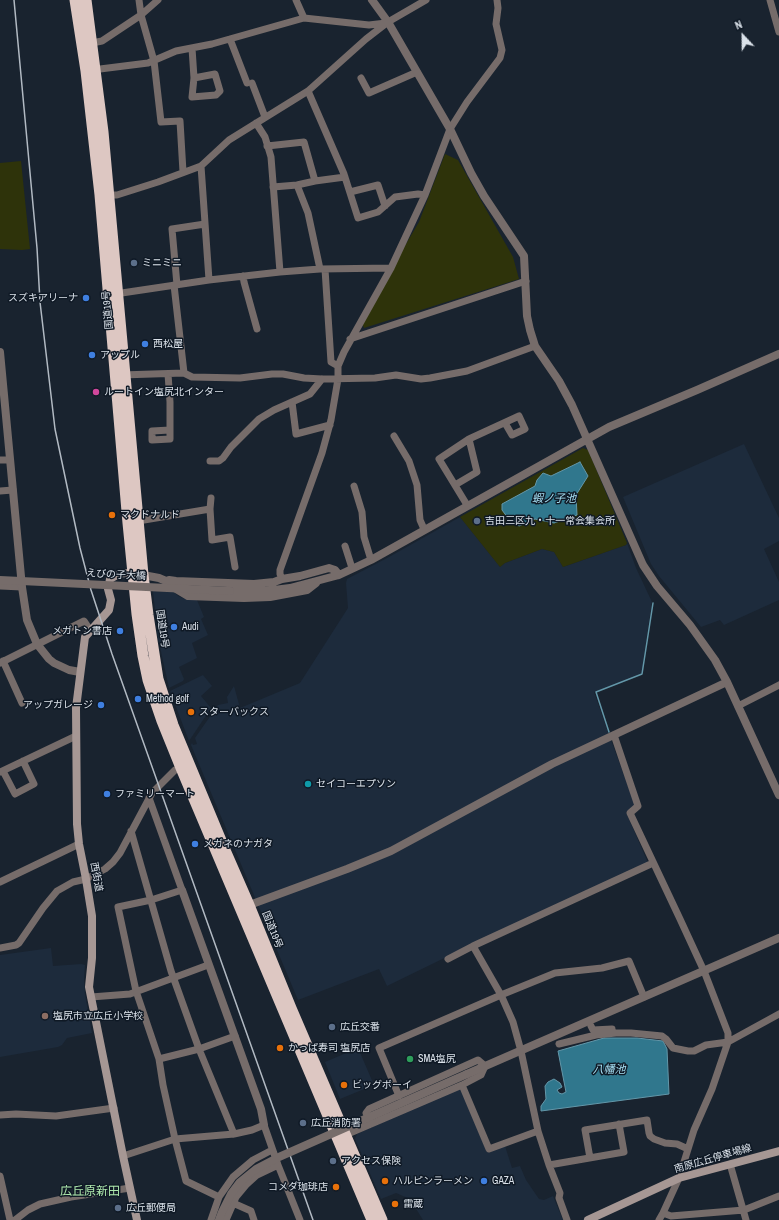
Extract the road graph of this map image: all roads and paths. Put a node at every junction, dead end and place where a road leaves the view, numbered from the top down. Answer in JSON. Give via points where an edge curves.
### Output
{"nodes":[{"id":1,"x":75,"y":0,"type":"edge"},
{"id":2,"x":86,"y":0,"type":"edge"},
{"id":3,"x":139,"y":0,"type":"edge"},
{"id":4,"x":158,"y":0,"type":"edge"},
{"id":5,"x":296,"y":0,"type":"edge"},
{"id":6,"x":372,"y":0,"type":"edge"},
{"id":7,"x":426,"y":0,"type":"edge"},
{"id":8,"x":497,"y":0,"type":"edge"},
{"id":9,"x":770,"y":0,"type":"edge"},
{"id":10,"x":141,"y":15,"type":"junction"},
{"id":11,"x":304,"y":18,"type":"junction"},
{"id":12,"x":388,"y":22,"type":"junction"},
{"id":13,"x":779,"y":32,"type":"edge"},
{"id":14,"x":230,"y":39,"type":"junction"},
{"id":15,"x":92,"y":43,"type":"junction"},
{"id":16,"x":192,"y":48,"type":"junction"},
{"id":17,"x":154,"y":61,"type":"junction"},
{"id":18,"x":91,"y":70,"type":"junction"},
{"id":19,"x":417,"y":72,"type":"junction"},
{"id":20,"x":194,"y":78,"type":"junction"},
{"id":21,"x":362,"y":78,"type":"dead end"},
{"id":22,"x":308,"y":91,"type":"junction"},
{"id":23,"x":265,"y":117,"type":"junction"},
{"id":24,"x":256,"y":123,"type":"junction"},
{"id":25,"x":450,"y":129,"type":"junction"},
{"id":26,"x":267,"y":146,"type":"junction"},
{"id":27,"x":201,"y":166,"type":"junction"},
{"id":28,"x":184,"y":172,"type":"junction"},
{"id":29,"x":345,"y":177,"type":"junction"},
{"id":30,"x":315,"y":181,"type":"junction"},
{"id":31,"x":297,"y":185,"type":"junction"},
{"id":32,"x":273,"y":187,"type":"junction"},
{"id":33,"x":350,"y":192,"type":"junction"},
{"id":34,"x":104,"y":195,"type":"junction"},
{"id":35,"x":425,"y":195,"type":"junction"},
{"id":36,"x":385,"y":206,"type":"junction"},
{"id":37,"x":205,"y":224,"type":"junction"},
{"id":38,"x":391,"y":268,"type":"junction"},
{"id":39,"x":322,"y":269,"type":"junction"},
{"id":40,"x":280,"y":272,"type":"junction"},
{"id":41,"x":243,"y":276,"type":"junction"},
{"id":42,"x":209,"y":280,"type":"junction"},
{"id":43,"x":526,"y":281,"type":"junction"},
{"id":44,"x":175,"y":285,"type":"junction"},
{"id":45,"x":113,"y":295,"type":"junction"},
{"id":46,"x":257,"y":329,"type":"dead end"},
{"id":47,"x":350,"y":339,"type":"junction"},
{"id":48,"x":535,"y":346,"type":"junction"},
{"id":49,"x":0,"y":352,"type":"edge"},
{"id":50,"x":779,"y":354,"type":"edge"},
{"id":51,"x":338,"y":366,"type":"junction"},
{"id":52,"x":184,"y":373,"type":"junction"},
{"id":53,"x":168,"y":374,"type":"junction"},
{"id":54,"x":120,"y":375,"type":"junction"},
{"id":55,"x":322,"y":379,"type":"junction"},
{"id":56,"x":338,"y":379,"type":"junction"},
{"id":57,"x":292,"y":402,"type":"junction"},
{"id":58,"x":3,"y":415,"type":"edge"},
{"id":59,"x":504,"y":423,"type":"dead end"},
{"id":60,"x":330,"y":425,"type":"junction"},
{"id":61,"x":170,"y":430,"type":"dead end"},
{"id":62,"x":394,"y":436,"type":"dead end"},
{"id":63,"x":469,"y":439,"type":"junction"},
{"id":64,"x":587,"y":439,"type":"junction"},
{"id":65,"x":0,"y":460,"type":"edge"},
{"id":66,"x":10,"y":460,"type":"junction"},
{"id":67,"x":210,"y":461,"type":"dead end"},
{"id":68,"x":455,"y":485,"type":"junction"},
{"id":69,"x":354,"y":486,"type":"dead end"},
{"id":70,"x":13,"y":490,"type":"junction"},
{"id":71,"x":0,"y":491,"type":"edge"},
{"id":72,"x":211,"y":498,"type":"dead end"},
{"id":73,"x":468,"y":505,"type":"junction"},
{"id":74,"x":210,"y":510,"type":"junction"},
{"id":75,"x":138,"y":521,"type":"junction"},
{"id":76,"x":424,"y":529,"type":"junction"},
{"id":77,"x":344,"y":546,"type":"dead end"},
{"id":78,"x":371,"y":560,"type":"junction"},
{"id":79,"x":235,"y":567,"type":"dead end"},
{"id":80,"x":352,"y":568,"type":"junction"},
{"id":81,"x":138,"y":574,"type":"junction"},
{"id":82,"x":339,"y":575,"type":"junction"},
{"id":83,"x":282,"y":579,"type":"junction"},
{"id":84,"x":0,"y":580,"type":"edge"},
{"id":85,"x":166,"y":581,"type":"junction"},
{"id":86,"x":318,"y":581,"type":"junction"},
{"id":87,"x":0,"y":586,"type":"edge"},
{"id":88,"x":22,"y":588,"type":"junction"},
{"id":89,"x":90,"y":630,"type":"junction"},
{"id":90,"x":37,"y":644,"type":"junction"},
{"id":91,"x":2,"y":662,"type":"edge"},
{"id":92,"x":80,"y":672,"type":"junction"},
{"id":93,"x":727,"y":682,"type":"junction"},
{"id":94,"x":779,"y":685,"type":"edge"},
{"id":95,"x":22,"y":703,"type":"dead end"},
{"id":96,"x":738,"y":706,"type":"junction"},
{"id":97,"x":76,"y":736,"type":"junction"},
{"id":98,"x":614,"y":736,"type":"junction"},
{"id":99,"x":24,"y":761,"type":"junction"},
{"id":100,"x":181,"y":768,"type":"junction"},
{"id":101,"x":1,"y":771,"type":"edge"},
{"id":102,"x":779,"y":795,"type":"edge"},
{"id":103,"x":149,"y":798,"type":"junction"},
{"id":104,"x":131,"y":831,"type":"junction"},
{"id":105,"x":79,"y":844,"type":"junction"},
{"id":106,"x":653,"y":863,"type":"junction"},
{"id":107,"x":86,"y":878,"type":"junction"},
{"id":108,"x":0,"y":882,"type":"edge"},
{"id":109,"x":182,"y":890,"type":"junction"},
{"id":110,"x":151,"y":900,"type":"junction"},
{"id":111,"x":245,"y":906,"type":"junction"},
{"id":112,"x":779,"y":938,"type":"edge"},
{"id":113,"x":473,"y":946,"type":"junction"},
{"id":114,"x":0,"y":948,"type":"edge"},
{"id":115,"x":448,"y":959,"type":"dead end"},
{"id":116,"x":208,"y":965,"type":"junction"},
{"id":117,"x":704,"y":971,"type":"junction"},
{"id":118,"x":174,"y":977,"type":"junction"},
{"id":119,"x":136,"y":991,"type":"junction"},
{"id":120,"x":501,"y":995,"type":"junction"},
{"id":121,"x":91,"y":997,"type":"junction"},
{"id":122,"x":644,"y":997,"type":"junction"},
{"id":123,"x":779,"y":1014,"type":"edge"},
{"id":124,"x":591,"y":1026,"type":"dead end"},
{"id":125,"x":624,"y":1033,"type":"junction"},
{"id":126,"x":235,"y":1036,"type":"junction"},
{"id":127,"x":728,"y":1042,"type":"junction"},
{"id":128,"x":560,"y":1044,"type":"dead end"},
{"id":129,"x":199,"y":1049,"type":"junction"},
{"id":130,"x":521,"y":1051,"type":"junction"},
{"id":131,"x":159,"y":1059,"type":"junction"},
{"id":132,"x":485,"y":1066,"type":"junction"},
{"id":133,"x":462,"y":1085,"type":"junction"},
{"id":134,"x":399,"y":1096,"type":"junction"},
{"id":135,"x":114,"y":1108,"type":"junction"},
{"id":136,"x":0,"y":1116,"type":"edge"},
{"id":137,"x":371,"y":1124,"type":"junction"},
{"id":138,"x":619,"y":1124,"type":"junction"},
{"id":139,"x":264,"y":1125,"type":"junction"},
{"id":140,"x":538,"y":1131,"type":"junction"},
{"id":141,"x":234,"y":1134,"type":"junction"},
{"id":142,"x":342,"y":1137,"type":"junction"},
{"id":143,"x":175,"y":1139,"type":"junction"},
{"id":144,"x":688,"y":1149,"type":"junction"},
{"id":145,"x":272,"y":1150,"type":"junction"},
{"id":146,"x":779,"y":1151,"type":"edge"},
{"id":147,"x":123,"y":1156,"type":"junction"},
{"id":148,"x":590,"y":1158,"type":"junction"},
{"id":149,"x":730,"y":1164,"type":"junction"},
{"id":150,"x":278,"y":1165,"type":"junction"},
{"id":151,"x":549,"y":1165,"type":"junction"},
{"id":152,"x":0,"y":1176,"type":"edge"},
{"id":153,"x":679,"y":1178,"type":"junction"},
{"id":154,"x":130,"y":1188,"type":"junction"},
{"id":155,"x":779,"y":1196,"type":"edge"},
{"id":156,"x":219,"y":1197,"type":"junction"},
{"id":157,"x":233,"y":1203,"type":"junction"},
{"id":158,"x":744,"y":1210,"type":"junction"},
{"id":159,"x":663,"y":1214,"type":"junction"},
{"id":160,"x":10,"y":1220,"type":"edge"},
{"id":161,"x":15,"y":1220,"type":"edge"},
{"id":162,"x":138,"y":1220,"type":"edge"},
{"id":163,"x":211,"y":1220,"type":"edge"},
{"id":164,"x":219,"y":1220,"type":"edge"},
{"id":165,"x":226,"y":1220,"type":"edge"},
{"id":166,"x":254,"y":1220,"type":"edge"},
{"id":167,"x":300,"y":1220,"type":"edge"},
{"id":168,"x":372,"y":1220,"type":"edge"},
{"id":169,"x":382,"y":1220,"type":"edge"},
{"id":170,"x":567,"y":1220,"type":"edge"},
{"id":171,"x":588,"y":1220,"type":"edge"},
{"id":172,"x":659,"y":1220,"type":"edge"},
{"id":173,"x":746,"y":1220,"type":"edge"}],
"edges":[{"from":1,"to":18,"type":"highway","name":"国道19号"},
{"from":2,"to":15,"type":"highway","name":"国道19号"},
{"from":3,"to":10,"type":"street"},
{"from":4,"to":10,"type":"street"},
{"from":5,"to":11,"type":"street"},
{"from":6,"to":12,"type":"street"},
{"from":7,"to":12,"type":"street"},
{"from":8,"to":25,"type":"street","via":[[496,24],[502,50],[500,58]]},
{"from":9,"to":13,"type":"street"},
{"from":10,"to":15,"type":"street","via":[[102,41]]},
{"from":10,"to":17,"type":"street"},
{"from":11,"to":12,"type":"street","via":[[369,25]]},
{"from":11,"to":14,"type":"street"},
{"from":12,"to":19,"type":"street"},
{"from":12,"to":22,"type":"street"},
{"from":14,"to":16,"type":"street"},
{"from":14,"to":23,"type":"street"},
{"from":15,"to":18,"type":"highway","name":"国道19号"},
{"from":16,"to":17,"type":"street","via":[[176,51]]},
{"from":16,"to":20,"type":"street"},
{"from":17,"to":18,"type":"street"},
{"from":17,"to":28,"type":"street","via":[[161,122],[180,121]]},
{"from":18,"to":34,"type":"highway","name":"国道19号"},
{"from":19,"to":21,"type":"street","via":[[369,93]]},
{"from":19,"to":25,"type":"street"},
{"from":20,"to":20,"type":"street","via":[[192,97],[216,94],[220,91],[215,74]]},
{"from":22,"to":23,"type":"street"},
{"from":22,"to":29,"type":"street"},
{"from":23,"to":24,"type":"street"},
{"from":24,"to":26,"type":"street","via":[[265,137]]},
{"from":24,"to":27,"type":"street","via":[[229,140]]},
{"from":25,"to":35,"type":"street"},
{"from":25,"to":43,"type":"street","via":[[471,173],[524,256]]},
{"from":26,"to":30,"type":"street","via":[[304,142]]},
{"from":26,"to":32,"type":"street","via":[[271,157]]},
{"from":27,"to":28,"type":"street"},
{"from":27,"to":37,"type":"street"},
{"from":28,"to":34,"type":"street","via":[[117,195]]},
{"from":29,"to":30,"type":"street"},
{"from":29,"to":33,"type":"street"},
{"from":30,"to":31,"type":"street"},
{"from":31,"to":32,"type":"street"},
{"from":31,"to":39,"type":"street","via":[[308,213]]},
{"from":32,"to":40,"type":"street"},
{"from":33,"to":36,"type":"street","via":[[378,184]]},
{"from":33,"to":36,"type":"street","via":[[358,218],[378,212]]},
{"from":34,"to":45,"type":"highway","name":"国道19号"},
{"from":35,"to":36,"type":"street","via":[[395,197]]},
{"from":35,"to":38,"type":"street"},
{"from":37,"to":42,"type":"street"},
{"from":37,"to":44,"type":"street","via":[[172,229]]},
{"from":38,"to":39,"type":"street"},
{"from":38,"to":47,"type":"street"},
{"from":39,"to":40,"type":"street"},
{"from":39,"to":51,"type":"street","via":[[331,362]]},
{"from":40,"to":41,"type":"street"},
{"from":41,"to":42,"type":"street"},
{"from":41,"to":46,"type":"street"},
{"from":42,"to":44,"type":"street"},
{"from":43,"to":47,"type":"street"},
{"from":43,"to":48,"type":"street","via":[[527,316]]},
{"from":44,"to":45,"type":"street"},
{"from":44,"to":52,"type":"street"},
{"from":45,"to":54,"type":"highway","name":"国道19号"},
{"from":47,"to":51,"type":"street"},
{"from":48,"to":56,"type":"street","via":[[467,371],[430,378],[421,379],[396,374],[375,378]]},
{"from":48,"to":64,"type":"street","via":[[559,381]]},
{"from":49,"to":58,"type":"street"},
{"from":50,"to":64,"type":"street","via":[[609,427]]},
{"from":51,"to":56,"type":"street"},
{"from":52,"to":53,"type":"street"},
{"from":52,"to":55,"type":"street","via":[[192,377],[240,378],[283,374]]},
{"from":53,"to":54,"type":"street"},
{"from":53,"to":61,"type":"street"},
{"from":54,"to":75,"type":"highway","name":"国道19号"},
{"from":54,"to":81,"type":"highway","name":"国道19号"},
{"from":55,"to":56,"type":"street"},
{"from":55,"to":57,"type":"street","via":[[310,394]]},
{"from":56,"to":60,"type":"street"},
{"from":57,"to":60,"type":"street","via":[[296,434]]},
{"from":57,"to":67,"type":"street","via":[[259,419],[223,458],[219,461]]},
{"from":58,"to":66,"type":"street"},
{"from":59,"to":63,"type":"street"},
{"from":60,"to":83,"type":"street","via":[[280,570]]},
{"from":62,"to":76,"type":"street","via":[[409,461],[417,485],[420,520]]},
{"from":63,"to":68,"type":"street","via":[[477,472]]},
{"from":63,"to":68,"type":"street","via":[[440,459]]},
{"from":64,"to":73,"type":"street"},
{"from":64,"to":93,"type":"street","via":[[643,565],[702,640]]},
{"from":65,"to":66,"type":"street"},
{"from":66,"to":70,"type":"street"},
{"from":68,"to":73,"type":"street"},
{"from":69,"to":78,"type":"street"},
{"from":70,"to":71,"type":"street"},
{"from":70,"to":88,"type":"street"},
{"from":72,"to":74,"type":"street"},
{"from":73,"to":76,"type":"street"},
{"from":74,"to":75,"type":"street"},
{"from":74,"to":79,"type":"street","via":[[212,540],[230,537]]},
{"from":75,"to":81,"type":"highway","name":"国道19号"},
{"from":76,"to":78,"type":"street"},
{"from":77,"to":80,"type":"street"},
{"from":78,"to":80,"type":"street"},
{"from":80,"to":82,"type":"street"},
{"from":81,"to":85,"type":"street"},
{"from":81,"to":89,"type":"main road","name":"西街道","via":[[117,575],[110,579],[108,589],[111,606]]},
{"from":81,"to":100,"type":"highway","name":"国道19号","via":[[143,656],[162,721]]},
{"from":81,"to":111,"type":"highway","name":"国道19号","via":[[162,693]]},
{"from":82,"to":83,"type":"street","via":[[329,568]]},
{"from":82,"to":86,"type":"street"},
{"from":83,"to":85,"type":"street","via":[[254,584]]},
{"from":84,"to":86,"type":"street","name":"えびの子大橋","bridge":true,"via":[[230,592],[266,591]]},
{"from":85,"to":86,"type":"street","via":[[188,596],[244,598],[270,597],[307,590]]},
{"from":87,"to":88,"type":"street"},
{"from":88,"to":90,"type":"street","via":[[27,620]]},
{"from":89,"to":90,"type":"street","via":[[84,621]]},
{"from":89,"to":92,"type":"main road","name":"西街道","via":[[85,637]]},
{"from":90,"to":91,"type":"street"},
{"from":90,"to":92,"type":"street","via":[[54,663]]},
{"from":91,"to":95,"type":"street"},
{"from":92,"to":97,"type":"main road","name":"西街道"},
{"from":93,"to":96,"type":"street"},
{"from":93,"to":98,"type":"street"},
{"from":94,"to":96,"type":"street"},
{"from":96,"to":102,"type":"street"},
{"from":97,"to":99,"type":"street"},
{"from":97,"to":105,"type":"main road","name":"西街道"},
{"from":98,"to":106,"type":"street","via":[[638,806],[630,813]]},
{"from":98,"to":111,"type":"street","via":[[516,782],[391,851]]},
{"from":99,"to":101,"type":"street"},
{"from":99,"to":101,"type":"street","via":[[34,784],[15,794]]},
{"from":100,"to":103,"type":"street","via":[[158,785]]},
{"from":100,"to":111,"type":"highway","name":"国道19号"},
{"from":103,"to":104,"type":"street"},
{"from":103,"to":109,"type":"street"},
{"from":104,"to":107,"type":"street","via":[[113,862]]},
{"from":104,"to":110,"type":"street"},
{"from":105,"to":107,"type":"main road","name":"西街道"},
{"from":105,"to":108,"type":"street"},
{"from":106,"to":113,"type":"street"},
{"from":106,"to":117,"type":"street"},
{"from":107,"to":114,"type":"street","via":[[57,891],[19,943]]},
{"from":107,"to":121,"type":"main road","name":"西街道","via":[[92,916],[89,987]]},
{"from":109,"to":110,"type":"street"},
{"from":109,"to":116,"type":"street"},
{"from":110,"to":118,"type":"street"},
{"from":110,"to":119,"type":"street","via":[[118,907]]},
{"from":111,"to":142,"type":"highway","name":"国道19号","via":[[291,1008]]},
{"from":112,"to":117,"type":"street"},
{"from":113,"to":115,"type":"street"},
{"from":113,"to":120,"type":"street"},
{"from":116,"to":118,"type":"street"},
{"from":116,"to":126,"type":"street"},
{"from":117,"to":122,"type":"street"},
{"from":117,"to":127,"type":"street","via":[[728,1032]]},
{"from":118,"to":119,"type":"street"},
{"from":118,"to":129,"type":"street"},
{"from":119,"to":121,"type":"street","via":[[130,994]]},
{"from":119,"to":131,"type":"street"},
{"from":120,"to":122,"type":"street","via":[[558,972],[602,968],[629,961]]},
{"from":120,"to":130,"type":"street","via":[[513,1022]]},
{"from":120,"to":134,"type":"street","via":[[379,1048]]},
{"from":121,"to":135,"type":"main road","name":"西街道"},
{"from":122,"to":130,"type":"street"},
{"from":123,"to":127,"type":"street"},
{"from":124,"to":125,"type":"street","via":[[593,1030],[612,1029]]},
{"from":125,"to":127,"type":"street","via":[[662,1036],[673,1048],[688,1051]]},
{"from":125,"to":128,"type":"street","via":[[596,1035]]},
{"from":126,"to":129,"type":"street"},
{"from":126,"to":139,"type":"street","via":[[261,1109]]},
{"from":127,"to":144,"type":"street"},
{"from":129,"to":131,"type":"street"},
{"from":129,"to":141,"type":"street"},
{"from":130,"to":132,"type":"street"},
{"from":130,"to":140,"type":"street"},
{"from":131,"to":143,"type":"street"},
{"from":132,"to":133,"type":"street","via":[[480,1076]]},
{"from":132,"to":134,"type":"street","via":[[478,1060]]},
{"from":132,"to":164,"type":"street","bridge":true,"via":[[256,1169],[240,1182],[231,1194]]},
{"from":133,"to":137,"type":"street"},
{"from":133,"to":140,"type":"street","via":[[490,1149]]},
{"from":134,"to":137,"type":"street","via":[[368,1109],[366,1113]]},
{"from":135,"to":136,"type":"street","via":[[56,1116]]},
{"from":135,"to":147,"type":"main road","name":"西街道"},
{"from":137,"to":142,"type":"street"},
{"from":138,"to":144,"type":"street","via":[[647,1120],[650,1136],[654,1139]]},
{"from":138,"to":148,"type":"street","via":[[585,1130]]},
{"from":138,"to":148,"type":"street","via":[[624,1152]]},
{"from":139,"to":141,"type":"street"},
{"from":139,"to":145,"type":"street"},
{"from":140,"to":151,"type":"street"},
{"from":141,"to":143,"type":"street"},
{"from":142,"to":168,"type":"highway","name":"国道19号"},
{"from":142,"to":169,"type":"highway","name":"国道19号"},
{"from":143,"to":147,"type":"street"},
{"from":143,"to":156,"type":"street","via":[[186,1181]]},
{"from":144,"to":153,"type":"street"},
{"from":145,"to":150,"type":"street"},
{"from":145,"to":156,"type":"street","via":[[253,1160],[233,1176]]},
{"from":146,"to":149,"type":"main road","name":"南原広丘停車場線"},
{"from":147,"to":154,"type":"main road","name":"西街道"},
{"from":148,"to":151,"type":"street"},
{"from":149,"to":153,"type":"main road","name":"南原広丘停車場線"},
{"from":149,"to":158,"type":"street"},
{"from":150,"to":157,"type":"street","via":[[257,1175]]},
{"from":150,"to":167,"type":"street"},
{"from":151,"to":170,"type":"street"},
{"from":152,"to":160,"type":"street"},
{"from":153,"to":159,"type":"street"},
{"from":153,"to":171,"type":"main road","name":"南原広丘停車場線"},
{"from":154,"to":161,"type":"street","via":[[40,1204]]},
{"from":154,"to":162,"type":"main road","name":"西街道"},
{"from":155,"to":158,"type":"street"},
{"from":156,"to":163,"type":"street"},
{"from":157,"to":165,"type":"street"},
{"from":157,"to":166,"type":"street","via":[[251,1211]]},
{"from":158,"to":159,"type":"street","via":[[671,1216]]},
{"from":158,"to":173,"type":"street"},
{"from":159,"to":172,"type":"street"}]}
